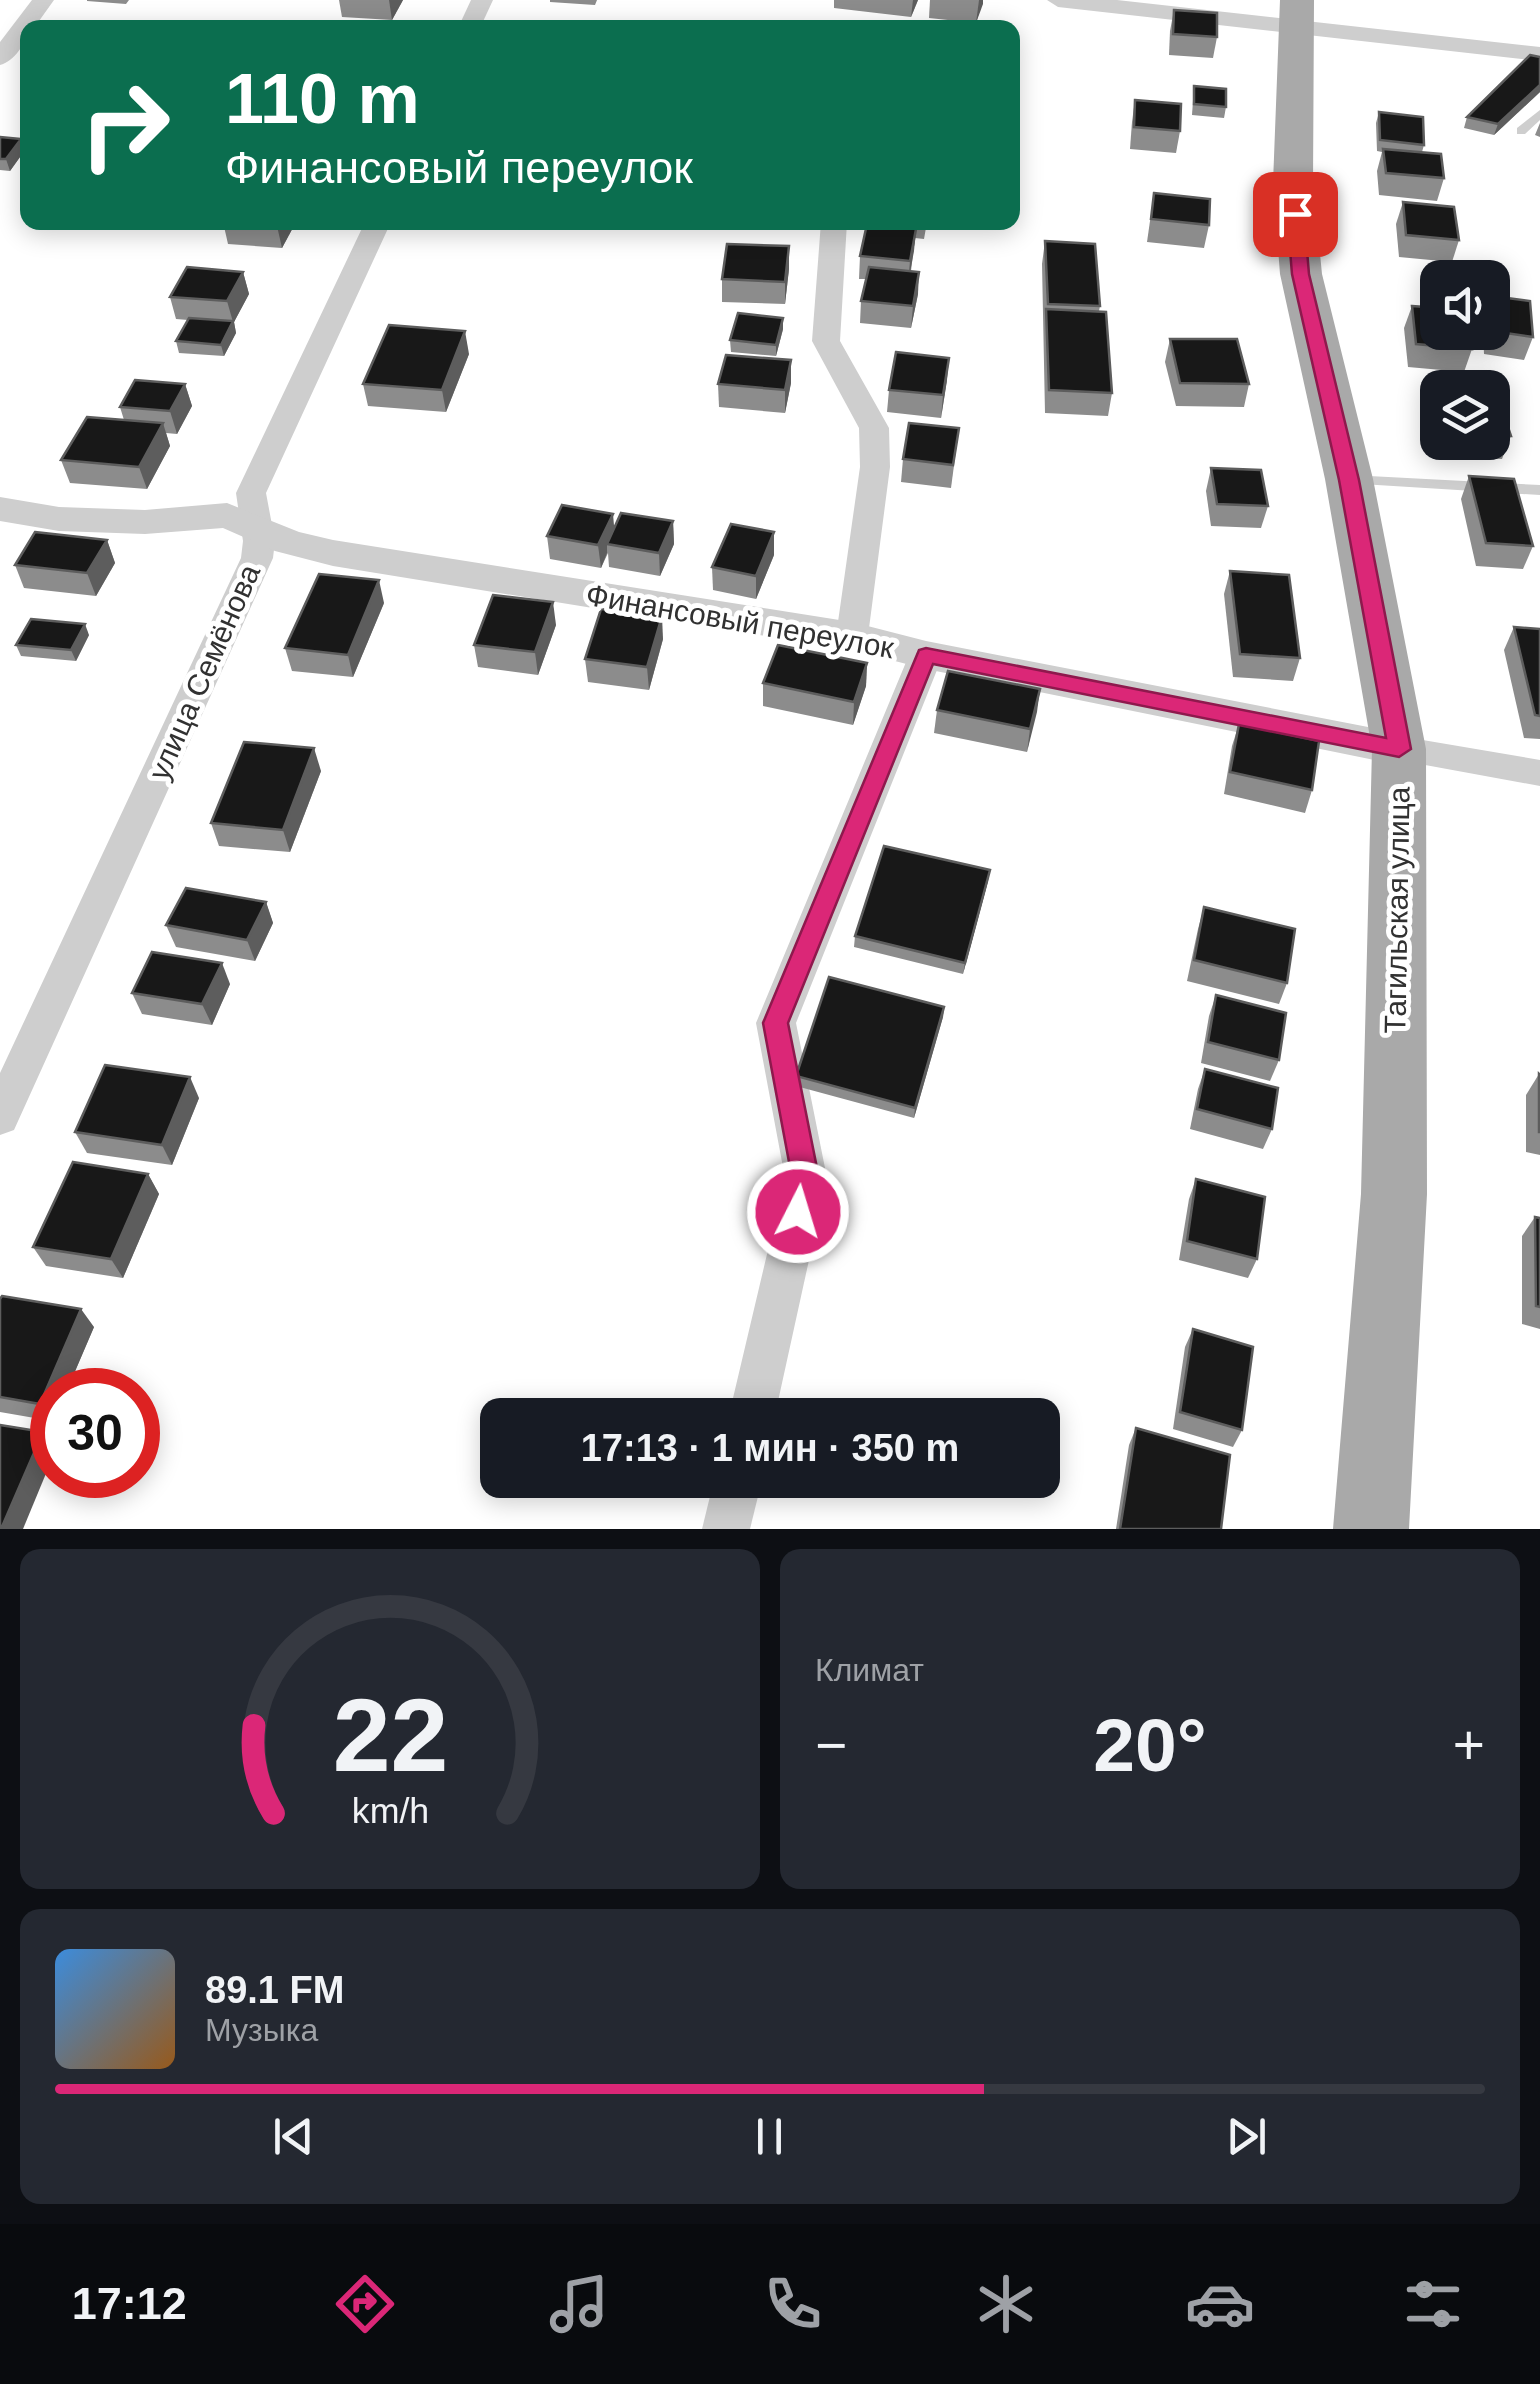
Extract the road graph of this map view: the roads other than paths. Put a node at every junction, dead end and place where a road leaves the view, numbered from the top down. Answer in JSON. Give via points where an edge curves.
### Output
{"nodes":[{"id":1,"x":1058,"y":0,"type":"edge"},
{"id":2,"x":1297,"y":13,"type":"edge"},
{"id":3,"x":20,"y":31,"type":"edge"},
{"id":4,"x":1540,"y":54,"type":"edge"},
{"id":5,"x":0,"y":58,"type":"edge"},
{"id":6,"x":1540,"y":114,"type":"edge"},
{"id":7,"x":1521,"y":132,"type":"dead end"},
{"id":8,"x":374,"y":230,"type":"edge"},
{"id":9,"x":833,"y":230,"type":"edge"},
{"id":10,"x":1349,"y":480,"type":"junction"},
{"id":11,"x":1540,"y":490,"type":"edge"},
{"id":12,"x":0,"y":509,"type":"edge"},
{"id":13,"x":258,"y":528,"type":"junction"},
{"id":14,"x":852,"y":636,"type":"junction"},
{"id":15,"x":926,"y":655,"type":"junction"},
{"id":16,"x":1399,"y":749,"type":"junction"},
{"id":17,"x":1540,"y":773,"type":"edge"},
{"id":18,"x":0,"y":1117,"type":"edge"},
{"id":19,"x":756,"y":1398,"type":"edge"},
{"id":20,"x":734,"y":1498,"type":"edge"},
{"id":21,"x":726,"y":1529,"type":"edge"},
{"id":22,"x":1371,"y":1529,"type":"edge"}],
"edges":[{"from":1,"to":2,"type":"street"},
{"from":2,"to":4,"type":"street"},
{"from":2,"to":10,"type":"main road","name":"Тагильская улица","via":[[1292,184],[1301,274]]},
{"from":3,"to":5,"type":"street"},
{"from":6,"to":7,"type":"lane"},
{"from":8,"to":13,"type":"street","name":"улица Семёнова","via":[[251,493]]},
{"from":9,"to":14,"type":"street","via":[[826,342],[874,428],[876,467]]},
{"from":10,"to":11,"type":"lane"},
{"from":10,"to":16,"type":"main road","name":"Тагильская улица"},
{"from":12,"to":13,"type":"street","name":"Финансовый переулок","via":[[145,522],[227,515]]},
{"from":13,"to":14,"type":"street","name":"Финансовый переулок","via":[[332,553]]},
{"from":13,"to":18,"type":"street","name":"улица Семёнова","via":[[257,558]]},
{"from":14,"to":15,"type":"street","name":"Финансовый переулок"},
{"from":15,"to":16,"type":"street","name":"Финансовый переулок"},
{"from":15,"to":19,"type":"street","via":[[776,1023],[806,1178]]},
{"from":16,"to":17,"type":"street","name":"Финансовый переулок"},
{"from":16,"to":22,"type":"main road","name":"Тагильская улица","via":[[1394,1194]]},
{"from":20,"to":21,"type":"street"}]}
